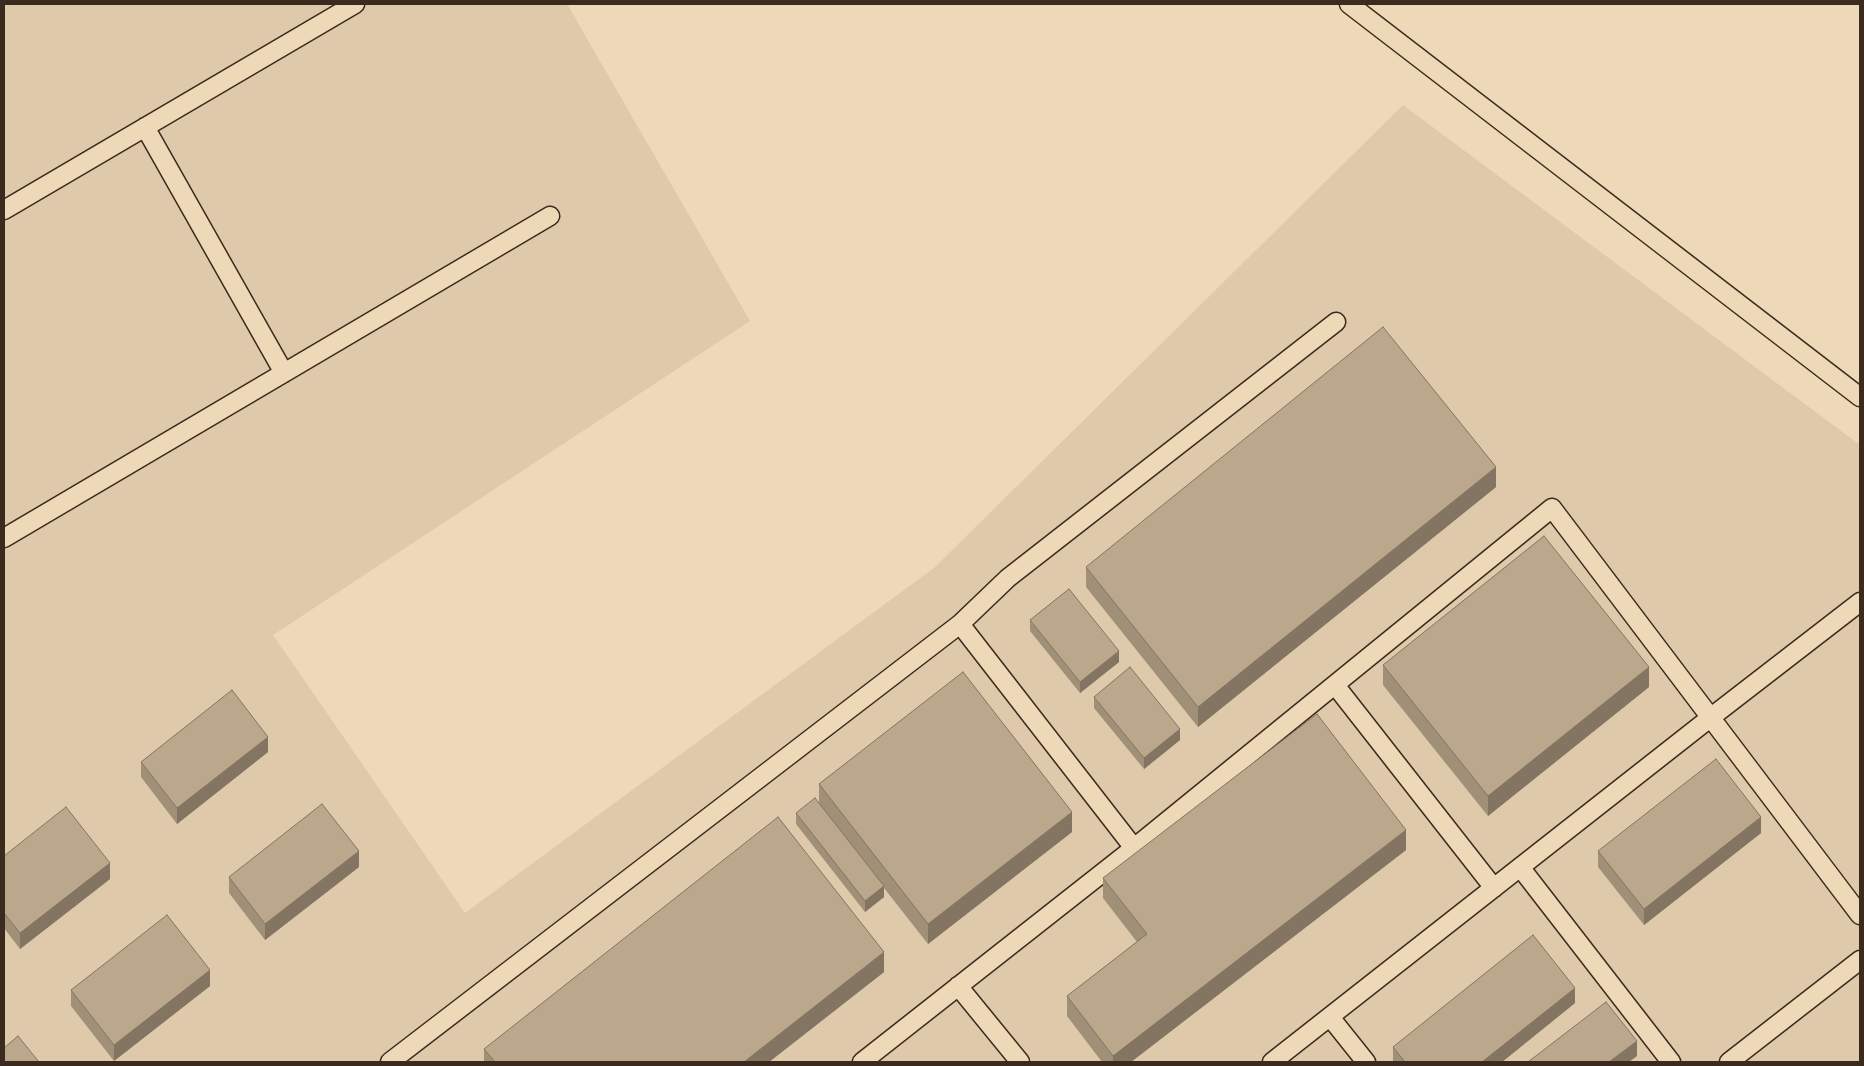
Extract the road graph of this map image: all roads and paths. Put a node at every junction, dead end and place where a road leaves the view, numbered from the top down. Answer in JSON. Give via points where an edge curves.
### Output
{"nodes":[{"id":1,"x":355,"y":4,"type":"edge"},
{"id":2,"x":1349,"y":4,"type":"edge"},
{"id":3,"x":145,"y":127,"type":"junction"},
{"id":4,"x":4,"y":210,"type":"edge"},
{"id":5,"x":550,"y":216,"type":"dead end"},
{"id":6,"x":1336,"y":322,"type":"dead end"},
{"id":7,"x":284,"y":373,"type":"junction"},
{"id":8,"x":1860,"y":397,"type":"edge"},
{"id":9,"x":4,"y":538,"type":"edge"},
{"id":10,"x":1860,"y":602,"type":"edge"},
{"id":11,"x":960,"y":624,"type":"junction"},
{"id":12,"x":1335,"y":685,"type":"junction"},
{"id":13,"x":1710,"y":718,"type":"junction"},
{"id":14,"x":1134,"y":848,"type":"junction"},
{"id":15,"x":1520,"y":867,"type":"junction"},
{"id":16,"x":1494,"y":888,"type":"junction"},
{"id":17,"x":1860,"y":915,"type":"edge"},
{"id":18,"x":1860,"y":960,"type":"edge"},
{"id":19,"x":958,"y":986,"type":"junction"},
{"id":20,"x":1330,"y":1017,"type":"junction"},
{"id":21,"x":390,"y":1062,"type":"edge"},
{"id":22,"x":862,"y":1062,"type":"edge"},
{"id":23,"x":1020,"y":1062,"type":"edge"},
{"id":24,"x":1272,"y":1062,"type":"edge"},
{"id":25,"x":1366,"y":1062,"type":"edge"},
{"id":26,"x":1671,"y":1062,"type":"edge"},
{"id":27,"x":1729,"y":1062,"type":"edge"}],
"edges":[{"from":1,"to":3,"type":"lane"},
{"from":2,"to":8,"type":"lane"},
{"from":3,"to":4,"type":"lane"},
{"from":3,"to":7,"type":"lane"},
{"from":5,"to":7,"type":"lane"},
{"from":6,"to":11,"type":"lane","via":[[1008,578]]},
{"from":7,"to":9,"type":"lane"},
{"from":10,"to":13,"type":"lane"},
{"from":11,"to":14,"type":"lane"},
{"from":11,"to":21,"type":"lane"},
{"from":12,"to":13,"type":"lane","via":[[1552,508]]},
{"from":12,"to":14,"type":"lane"},
{"from":12,"to":16,"type":"lane"},
{"from":13,"to":15,"type":"lane"},
{"from":13,"to":17,"type":"lane"},
{"from":14,"to":19,"type":"lane"},
{"from":15,"to":16,"type":"lane"},
{"from":15,"to":26,"type":"lane"},
{"from":16,"to":20,"type":"lane"},
{"from":18,"to":27,"type":"lane"},
{"from":19,"to":22,"type":"lane"},
{"from":19,"to":23,"type":"lane"},
{"from":20,"to":24,"type":"lane"},
{"from":20,"to":25,"type":"lane"}]}
